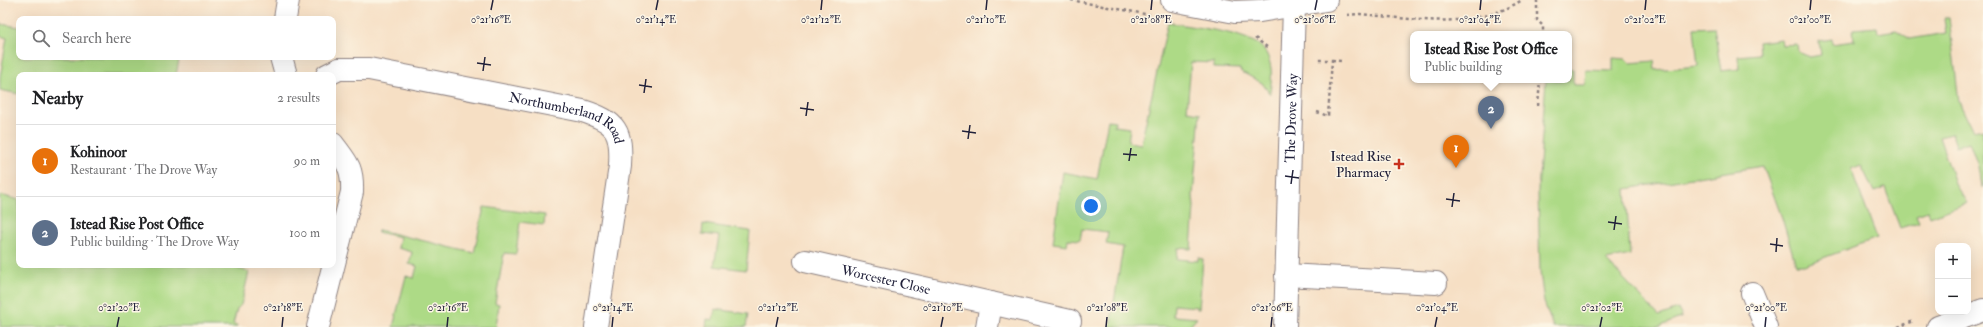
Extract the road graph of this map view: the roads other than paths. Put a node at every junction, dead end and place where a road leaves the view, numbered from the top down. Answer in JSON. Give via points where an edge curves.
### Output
{"nodes":[{"id":1,"x":288,"y":0,"type":"edge"},
{"id":2,"x":1172,"y":0,"type":"edge"},
{"id":3,"x":1326,"y":0,"type":"edge"},
{"id":4,"x":1294,"y":5,"type":"junction"},
{"id":5,"x":285,"y":16,"type":"edge"},
{"id":6,"x":282,"y":60,"type":"edge"},
{"id":7,"x":285,"y":72,"type":"edge"},
{"id":8,"x":333,"y":72,"type":"edge"},
{"id":9,"x":336,"y":148,"type":"edge"},
{"id":10,"x":336,"y":256,"type":"edge"},
{"id":11,"x":805,"y":260,"type":"dead end"},
{"id":12,"x":333,"y":268,"type":"edge"},
{"id":13,"x":1286,"y":275,"type":"junction"},
{"id":14,"x":1436,"y":283,"type":"dead end"},
{"id":15,"x":1752,"y":293,"type":"dead end"},
{"id":16,"x":991,"y":303,"type":"junction"},
{"id":17,"x":1983,"y":310,"type":"edge"},
{"id":18,"x":1070,"y":320,"type":"dead end"},
{"id":19,"x":318,"y":327,"type":"edge"},
{"id":20,"x":596,"y":327,"type":"edge"},
{"id":21,"x":987,"y":327,"type":"edge"},
{"id":22,"x":1285,"y":327,"type":"edge"},
{"id":23,"x":1766,"y":327,"type":"edge"},
{"id":24,"x":1938,"y":327,"type":"edge"}],
"edges":[{"from":1,"to":5,"type":"street"},
{"from":2,"to":4,"type":"street","via":[[1235,12]]},
{"from":3,"to":4,"type":"street"},
{"from":4,"to":13,"type":"street","name":"The Drove Way"},
{"from":6,"to":7,"type":"street"},
{"from":8,"to":20,"type":"street","name":"Northumberland Road","via":[[339,69],[369,69],[583,111],[602,117],[615,129],[621,146],[620,166]]},
{"from":9,"to":10,"type":"street","via":[[348,164],[352,176],[352,192]]},
{"from":11,"to":16,"type":"street","name":"Worcester Close"},
{"from":12,"to":19,"type":"street"},
{"from":13,"to":14,"type":"street"},
{"from":13,"to":22,"type":"street","name":"The Drove Way"},
{"from":15,"to":23,"type":"street"},
{"from":16,"to":18,"type":"street","name":"Worcester Close"},
{"from":16,"to":21,"type":"street"},
{"from":17,"to":24,"type":"street"}]}
